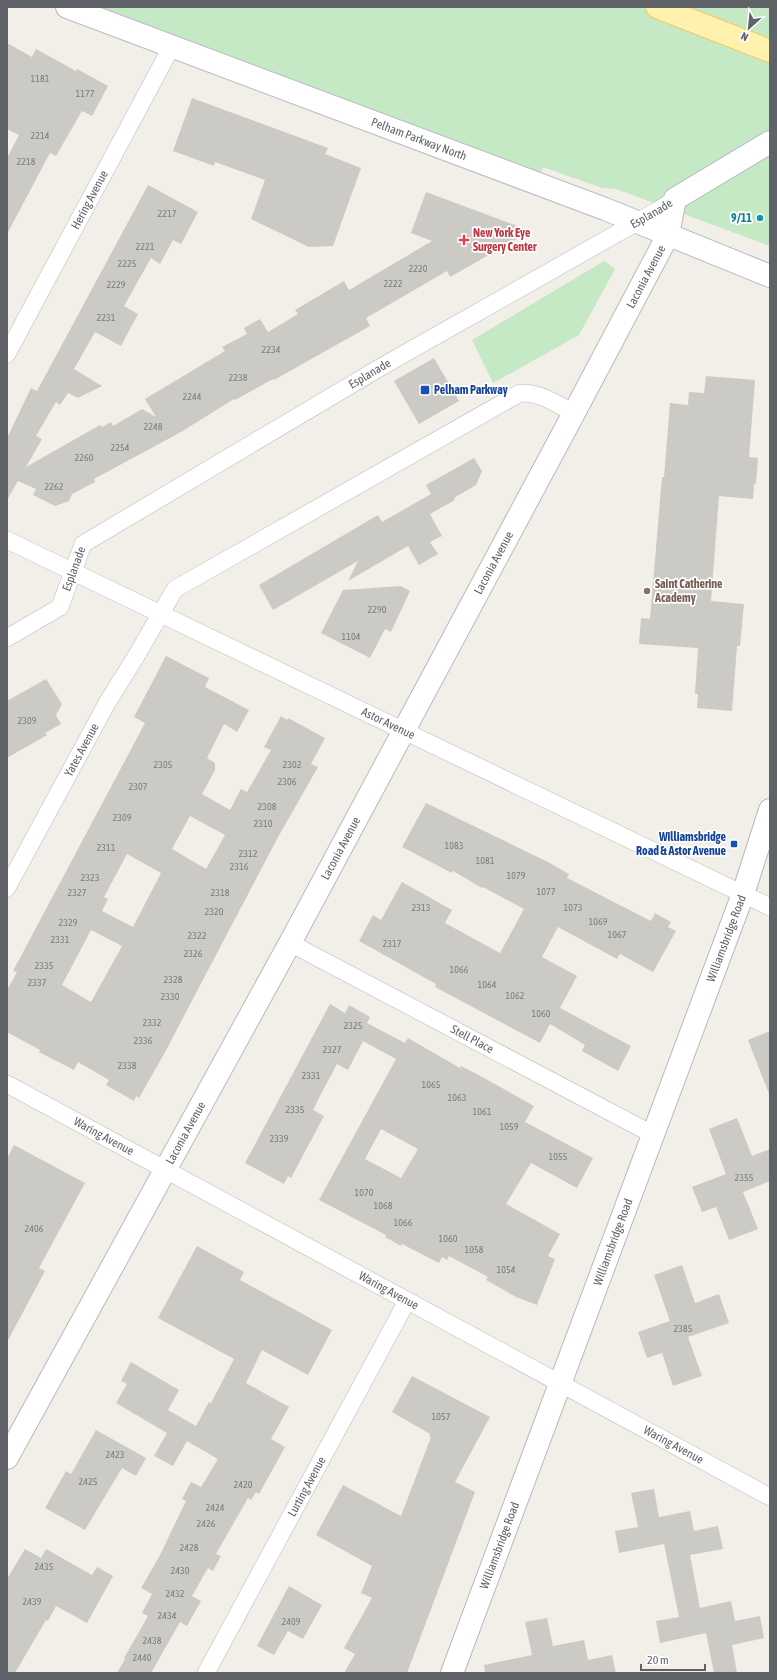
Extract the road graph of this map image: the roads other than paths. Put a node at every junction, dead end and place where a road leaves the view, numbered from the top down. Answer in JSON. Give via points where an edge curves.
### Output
{"nodes":[{"id":1,"x":66,"y":7,"type":"edge"},
{"id":2,"x":657,"y":7,"type":"edge"},
{"id":3,"x":172,"y":46,"type":"junction"},
{"id":4,"x":770,"y":51,"type":"edge"},
{"id":5,"x":770,"y":142,"type":"edge"},
{"id":6,"x":674,"y":199,"type":"junction"},
{"id":7,"x":636,"y":222,"type":"junction"},
{"id":8,"x":668,"y":234,"type":"junction"},
{"id":9,"x":770,"y":276,"type":"edge"},
{"id":10,"x":7,"y":354,"type":"edge"},
{"id":11,"x":574,"y":413,"type":"junction"},
{"id":12,"x":7,"y":540,"type":"edge"},
{"id":13,"x":74,"y":572,"type":"junction"},
{"id":14,"x":160,"y":614,"type":"junction"},
{"id":15,"x":7,"y":638,"type":"edge"},
{"id":16,"x":405,"y":730,"type":"junction"},
{"id":17,"x":770,"y":810,"type":"edge"},
{"id":18,"x":7,"y":888,"type":"edge"},
{"id":19,"x":743,"y":894,"type":"junction"},
{"id":20,"x":770,"y":907,"type":"edge"},
{"id":21,"x":290,"y":943,"type":"junction"},
{"id":22,"x":7,"y":1084,"type":"edge"},
{"id":23,"x":654,"y":1135,"type":"junction"},
{"id":24,"x":166,"y":1170,"type":"junction"},
{"id":25,"x":407,"y":1301,"type":"junction"},
{"id":26,"x":559,"y":1383,"type":"junction"},
{"id":27,"x":7,"y":1458,"type":"edge"},
{"id":28,"x":770,"y":1497,"type":"edge"},
{"id":29,"x":206,"y":1673,"type":"edge"},
{"id":30,"x":452,"y":1673,"type":"edge"}],
"edges":[{"from":1,"to":3,"type":"street","name":"Pelham Parkway North"},
{"from":2,"to":4,"type":"main road"},
{"from":3,"to":7,"type":"street","name":"Pelham Parkway North"},
{"from":3,"to":10,"type":"street","name":"Hering Avenue"},
{"from":5,"to":6,"type":"street","name":"Esplanade"},
{"from":6,"to":7,"type":"street","name":"Esplanade"},
{"from":6,"to":8,"type":"street","name":"Laconia Avenue"},
{"from":7,"to":8,"type":"street","name":"Pelham Parkway North"},
{"from":7,"to":13,"type":"street","name":"Esplanade","via":[[374,371],[83,544]]},
{"from":8,"to":9,"type":"street","name":"Pelham Parkway North"},
{"from":8,"to":11,"type":"street","name":"Laconia Avenue"},
{"from":11,"to":14,"type":"street","via":[[545,397],[531,392],[520,393],[175,589]]},
{"from":11,"to":16,"type":"street","name":"Laconia Avenue"},
{"from":12,"to":13,"type":"street","name":"Astor Avenue"},
{"from":13,"to":14,"type":"street","name":"Astor Avenue"},
{"from":13,"to":15,"type":"street","name":"Esplanade","via":[[60,607]]},
{"from":14,"to":16,"type":"street","name":"Astor Avenue"},
{"from":14,"to":18,"type":"street","name":"Yates Avenue","via":[[107,703]]},
{"from":16,"to":19,"type":"street","name":"Astor Avenue"},
{"from":16,"to":21,"type":"street","name":"Laconia Avenue"},
{"from":17,"to":19,"type":"street","name":"Williamsbridge Road"},
{"from":19,"to":20,"type":"street","name":"Astor Avenue"},
{"from":19,"to":23,"type":"street","name":"Williamsbridge Road"},
{"from":21,"to":23,"type":"street","name":"Stell Place"},
{"from":21,"to":24,"type":"street","name":"Laconia Avenue"},
{"from":22,"to":24,"type":"street","name":"Waring Avenue"},
{"from":23,"to":26,"type":"street","name":"Williamsbridge Road"},
{"from":24,"to":25,"type":"street","name":"Waring Avenue"},
{"from":24,"to":27,"type":"street","name":"Laconia Avenue"},
{"from":25,"to":26,"type":"street","name":"Waring Avenue"},
{"from":25,"to":29,"type":"street","name":"Lurting Avenue"},
{"from":26,"to":28,"type":"street","name":"Waring Avenue"},
{"from":26,"to":30,"type":"street","name":"Williamsbridge Road"}]}
